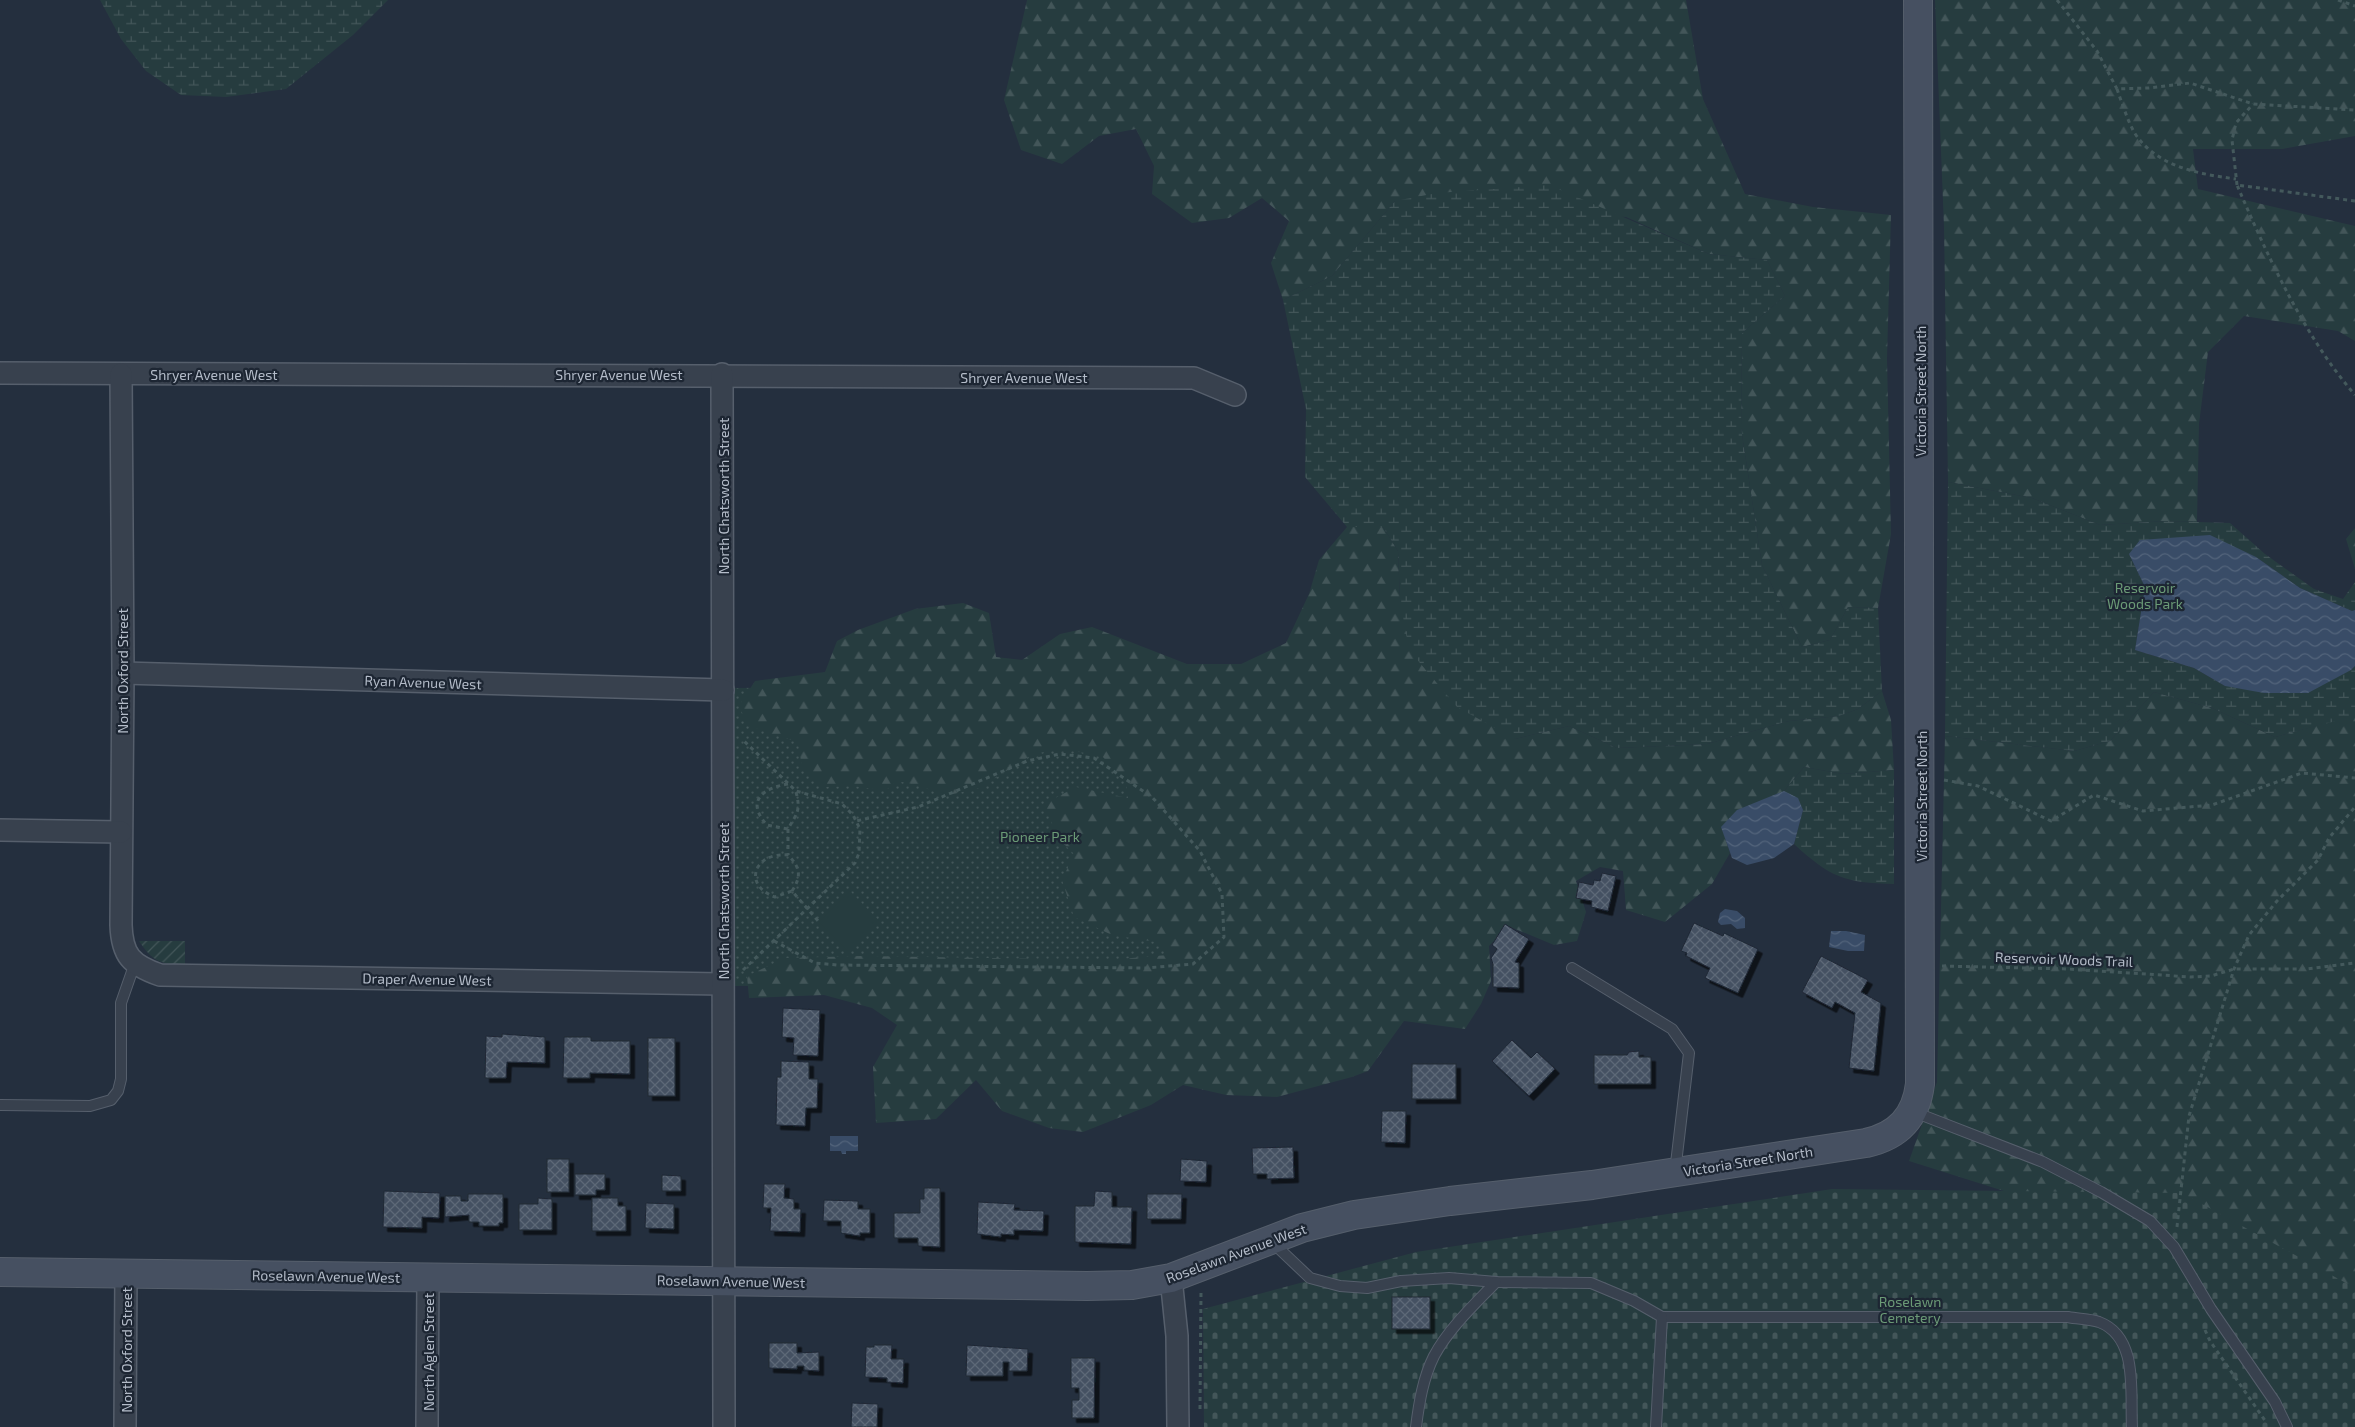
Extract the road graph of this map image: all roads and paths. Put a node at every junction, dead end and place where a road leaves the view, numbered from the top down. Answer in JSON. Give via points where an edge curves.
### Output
{"nodes":[{"id":1,"x":1918,"y":0,"type":"edge"},
{"id":2,"x":2057,"y":0,"type":"edge"},
{"id":3,"x":2338,"y":0,"type":"edge"},
{"id":4,"x":2355,"y":6,"type":"edge"},
{"id":5,"x":2117,"y":89,"type":"junction"},
{"id":6,"x":2253,"y":104,"type":"junction"},
{"id":7,"x":2355,"y":110,"type":"edge"},
{"id":8,"x":2236,"y":179,"type":"junction"},
{"id":9,"x":2237,"y":185,"type":"junction"},
{"id":10,"x":2355,"y":201,"type":"edge"},
{"id":11,"x":0,"y":373,"type":"edge"},
{"id":12,"x":121,"y":374,"type":"junction"},
{"id":13,"x":722,"y":374,"type":"junction"},
{"id":14,"x":1235,"y":394,"type":"dead end"},
{"id":15,"x":2355,"y":395,"type":"edge"},
{"id":16,"x":123,"y":673,"type":"junction"},
{"id":17,"x":723,"y":690,"type":"junction"},
{"id":18,"x":723,"y":734,"type":"junction"},
{"id":19,"x":2355,"y":778,"type":"edge"},
{"id":20,"x":1944,"y":780,"type":"dead end"},
{"id":21,"x":788,"y":784,"type":"junction"},
{"id":22,"x":796,"y":792,"type":"junction"},
{"id":23,"x":2355,"y":806,"type":"edge"},
{"id":24,"x":856,"y":821,"type":"junction"},
{"id":25,"x":788,"y":829,"type":"junction"},
{"id":26,"x":0,"y":830,"type":"edge"},
{"id":27,"x":121,"y":832,"type":"junction"},
{"id":28,"x":788,"y":854,"type":"junction"},
{"id":29,"x":792,"y":891,"type":"junction"},
{"id":30,"x":808,"y":908,"type":"junction"},
{"id":31,"x":819,"y":922,"type":"dead end"},
{"id":32,"x":774,"y":941,"type":"junction"},
{"id":33,"x":135,"y":963,"type":"junction"},
{"id":34,"x":2355,"y":963,"type":"edge"},
{"id":35,"x":1936,"y":966,"type":"dead end"},
{"id":36,"x":1572,"y":968,"type":"dead end"},
{"id":37,"x":2234,"y":969,"type":"junction"},
{"id":38,"x":722,"y":979,"type":"junction"},
{"id":39,"x":0,"y":1106,"type":"edge"},
{"id":40,"x":1913,"y":1112,"type":"junction"},
{"id":41,"x":1674,"y":1173,"type":"junction"},
{"id":42,"x":1450,"y":1201,"type":"joint"},
{"id":43,"x":1270,"y":1240,"type":"junction"},
{"id":44,"x":2174,"y":1248,"type":"junction"},
{"id":45,"x":0,"y":1272,"type":"edge"},
{"id":46,"x":126,"y":1272,"type":"junction"},
{"id":47,"x":428,"y":1277,"type":"junction"},
{"id":48,"x":1171,"y":1278,"type":"junction"},
{"id":49,"x":723,"y":1281,"type":"junction"},
{"id":50,"x":1496,"y":1282,"type":"junction"},
{"id":51,"x":1201,"y":1292,"type":"dead end"},
{"id":52,"x":1662,"y":1317,"type":"junction"},
{"id":53,"x":2203,"y":1324,"type":"dead end"},
{"id":54,"x":1200,"y":1417,"type":"dead end"},
{"id":55,"x":125,"y":1427,"type":"edge"},
{"id":56,"x":427,"y":1427,"type":"edge"},
{"id":57,"x":724,"y":1427,"type":"edge"},
{"id":58,"x":1178,"y":1427,"type":"edge"},
{"id":59,"x":1416,"y":1427,"type":"edge"},
{"id":60,"x":1656,"y":1427,"type":"edge"},
{"id":61,"x":2132,"y":1427,"type":"edge"},
{"id":62,"x":2269,"y":1427,"type":"edge"},
{"id":63,"x":2287,"y":1427,"type":"edge"}],
"edges":[{"from":1,"to":40,"type":"street","name":"Victoria Street North","via":[[1921,963],[1920,1084]]},
{"from":2,"to":5,"type":"path","via":[[2097,51]]},
{"from":3,"to":4,"type":"path"},
{"from":5,"to":6,"type":"path","via":[[2190,83]]},
{"from":5,"to":8,"type":"path","via":[[2135,133],[2158,157],[2189,171]]},
{"from":6,"to":7,"type":"path"},
{"from":6,"to":8,"type":"path","via":[[2236,123],[2232,140]]},
{"from":8,"to":9,"type":"path"},
{"from":9,"to":10,"type":"path"},
{"from":9,"to":15,"type":"path","via":[[2270,261],[2335,372]]},
{"from":11,"to":12,"type":"street","name":"Shryer Avenue West"},
{"from":12,"to":13,"type":"street","name":"Shryer Avenue West"},
{"from":12,"to":16,"type":"street","name":"North Oxford Street"},
{"from":13,"to":14,"type":"street","name":"Shryer Avenue West","via":[[1194,378]]},
{"from":13,"to":17,"type":"street","name":"North Chatsworth Street"},
{"from":16,"to":17,"type":"street","name":"Ryan Avenue West"},
{"from":16,"to":27,"type":"street","name":"North Oxford Street"},
{"from":17,"to":18,"type":"street","name":"North Chatsworth Street"},
{"from":18,"to":21,"type":"path","via":[[736,734]]},
{"from":18,"to":38,"type":"street","name":"North Chatsworth Street"},
{"from":19,"to":20,"type":"path","via":[[2302,773],[2212,806],[2143,811],[2094,796],[2050,821],[1978,786]]},
{"from":21,"to":22,"type":"path"},
{"from":21,"to":25,"type":"path","via":[[766,790],[758,802],[758,812],[767,826]]},
{"from":22,"to":24,"type":"path","via":[[842,804]]},
{"from":22,"to":25,"type":"path","via":[[799,809]]},
{"from":23,"to":37,"type":"path","via":[[2329,838],[2318,860],[2277,900],[2249,935]]},
{"from":24,"to":30,"type":"path","via":[[860,829],[855,863]]},
{"from":24,"to":32,"type":"path","via":[[918,807],[1026,762],[1060,754],[1094,758],[1152,797],[1200,851],[1222,894],[1224,937],[1193,964],[1146,968],[837,965],[815,963]]},
{"from":25,"to":28,"type":"path"},
{"from":26,"to":27,"type":"street"},
{"from":27,"to":33,"type":"street","name":"North Oxford Street","via":[[121,941],[127,956]]},
{"from":28,"to":29,"type":"path","via":[[797,864],[798,872]]},
{"from":28,"to":29,"type":"path","via":[[767,856],[756,872],[757,881],[768,894],[775,896]]},
{"from":29,"to":30,"type":"path"},
{"from":30,"to":31,"type":"path"},
{"from":30,"to":32,"type":"path"},
{"from":32,"to":38,"type":"path","via":[[738,974]]},
{"from":33,"to":38,"type":"street","name":"Draper Avenue West","via":[[160,975]]},
{"from":33,"to":39,"type":"lane","via":[[120,1003],[121,1079],[111,1100],[90,1106]]},
{"from":34,"to":37,"type":"path","name":"Reservoir Woods Trail","via":[[2307,969]]},
{"from":35,"to":37,"type":"path","name":"Reservoir Woods Trail","via":[[2068,969],[2191,977],[2211,976]]},
{"from":36,"to":41,"type":"lane","via":[[1672,1029],[1689,1053]]},
{"from":37,"to":44,"type":"path","via":[[2190,1116]]},
{"from":38,"to":49,"type":"street","name":"North Chatsworth Street"},
{"from":40,"to":41,"type":"street","name":"Victoria Street North","via":[[1893,1133],[1880,1140]]},
{"from":40,"to":44,"type":"lane","via":[[2043,1162],[2101,1192],[2150,1222]]},
{"from":41,"to":42,"type":"street","name":"Victoria Street North"},
{"from":42,"to":43,"type":"street","name":"Roselawn Avenue West","via":[[1354,1216],[1302,1228]]},
{"from":43,"to":48,"type":"street","name":"Roselawn Avenue West"},
{"from":43,"to":50,"type":"lane","via":[[1310,1278],[1340,1286],[1367,1288],[1449,1278]]},
{"from":44,"to":63,"type":"lane","via":[[2275,1402]]},
{"from":45,"to":46,"type":"street","name":"Roselawn Avenue West"},
{"from":46,"to":47,"type":"street","name":"Roselawn Avenue West"},
{"from":46,"to":55,"type":"street","name":"North Oxford Street"},
{"from":47,"to":49,"type":"street","name":"Roselawn Avenue West"},
{"from":47,"to":56,"type":"street","name":"North Aglen Street"},
{"from":48,"to":49,"type":"street","name":"Roselawn Avenue West","via":[[1132,1285],[1087,1286]]},
{"from":48,"to":58,"type":"street","via":[[1177,1336]]},
{"from":49,"to":57,"type":"street","name":"North Chatsworth Street"},
{"from":50,"to":52,"type":"lane","via":[[1591,1283],[1634,1300]]},
{"from":50,"to":59,"type":"lane","via":[[1464,1316],[1434,1356],[1420,1395]]},
{"from":51,"to":54,"type":"path"},
{"from":52,"to":60,"type":"lane"},
{"from":52,"to":61,"type":"lane","via":[[2068,1317],[2100,1322],[2119,1337],[2129,1358]]},
{"from":53,"to":62,"type":"path","via":[[2210,1341]]}]}
